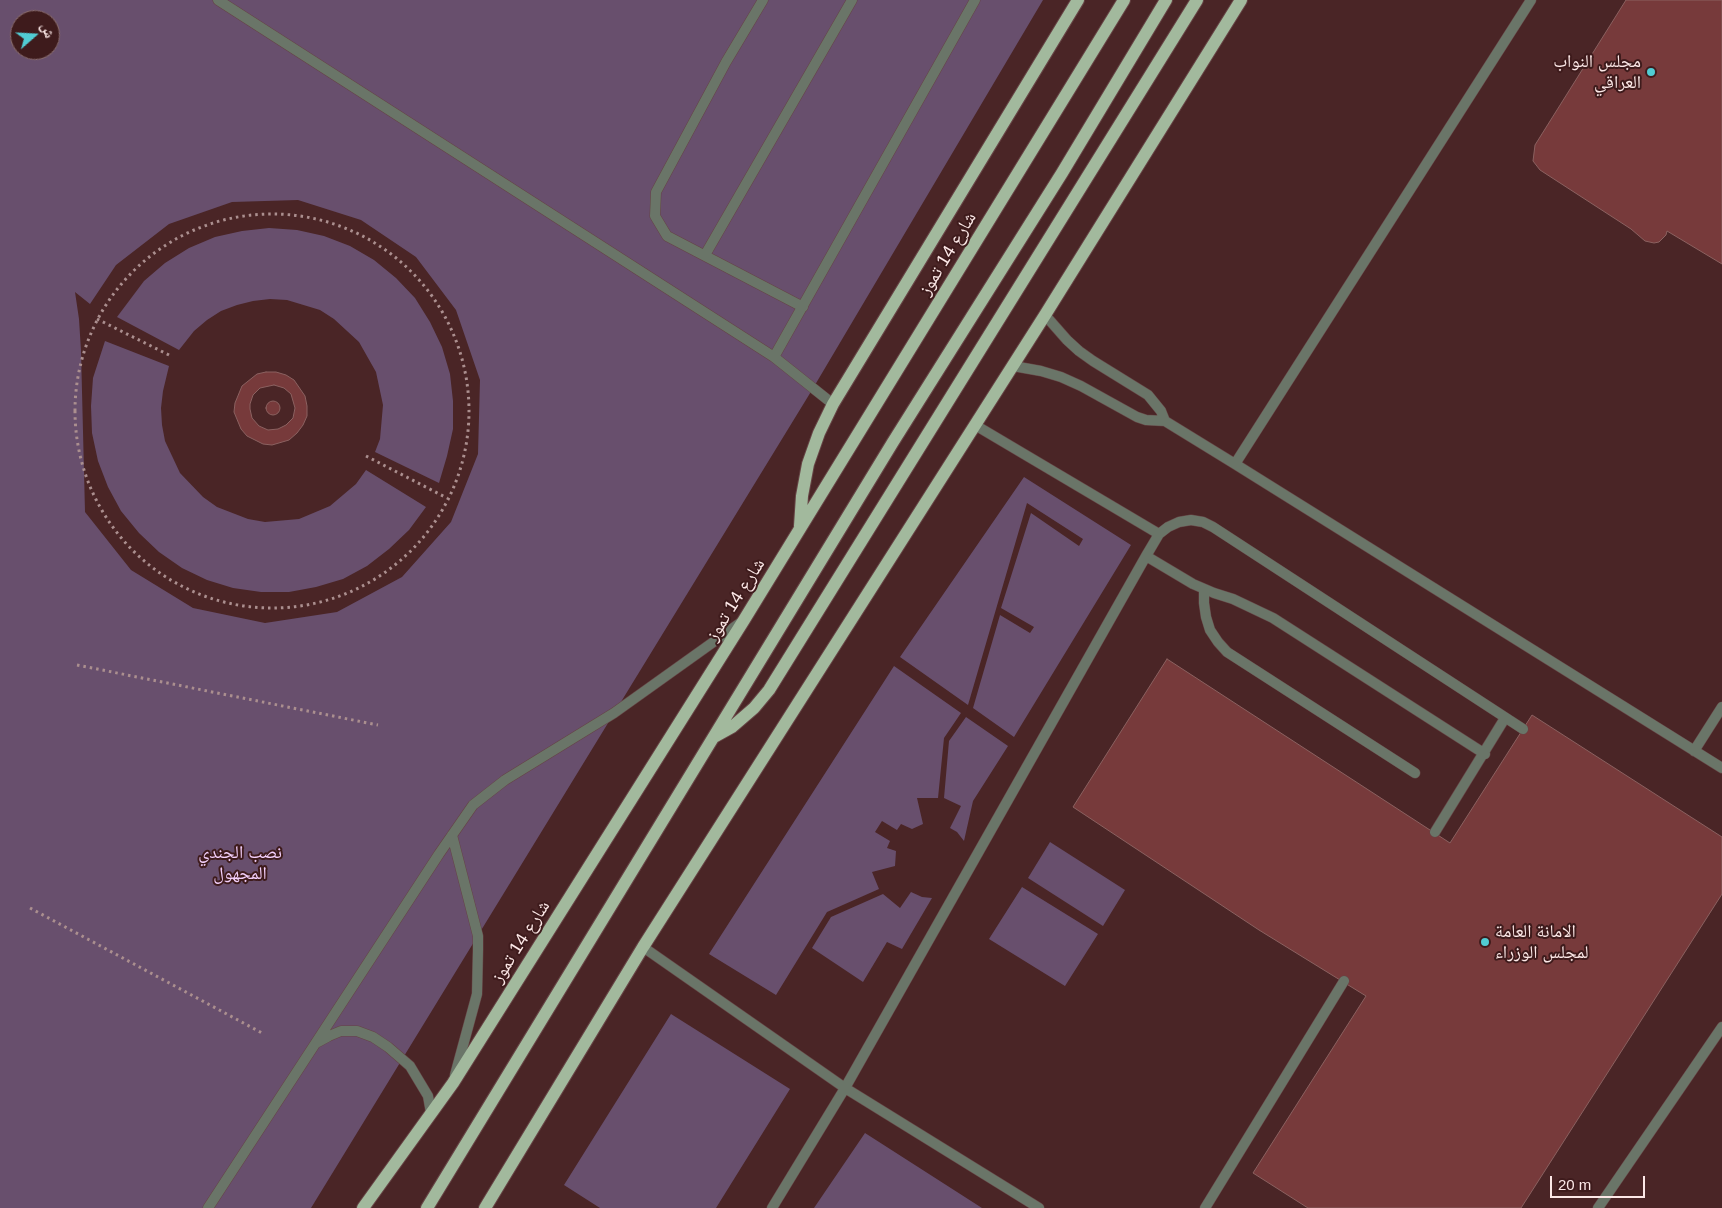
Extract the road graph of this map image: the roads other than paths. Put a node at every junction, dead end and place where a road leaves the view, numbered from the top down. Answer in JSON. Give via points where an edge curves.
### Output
{"nodes":[{"id":1,"x":218,"y":0,"type":"edge"},
{"id":2,"x":763,"y":0,"type":"edge"},
{"id":3,"x":852,"y":0,"type":"edge"},
{"id":4,"x":974,"y":0,"type":"edge"},
{"id":5,"x":1078,"y":0,"type":"edge"},
{"id":6,"x":1124,"y":0,"type":"edge"},
{"id":7,"x":1166,"y":0,"type":"edge"},
{"id":8,"x":1197,"y":0,"type":"edge"},
{"id":9,"x":1241,"y":0,"type":"edge"},
{"id":10,"x":1531,"y":0,"type":"edge"},
{"id":11,"x":705,"y":255,"type":"junction"},
{"id":12,"x":803,"y":307,"type":"junction"},
{"id":13,"x":1045,"y":315,"type":"junction"},
{"id":14,"x":774,"y":357,"type":"junction"},
{"id":15,"x":1013,"y":366,"type":"junction"},
{"id":16,"x":833,"y":404,"type":"junction"},
{"id":17,"x":1165,"y":421,"type":"junction"},
{"id":18,"x":975,"y":425,"type":"junction"},
{"id":19,"x":1235,"y":464,"type":"junction"},
{"id":20,"x":800,"y":529,"type":"junction"},
{"id":21,"x":1159,"y":534,"type":"junction"},
{"id":22,"x":1146,"y":556,"type":"junction"},
{"id":23,"x":1204,"y":589,"type":"junction"},
{"id":24,"x":744,"y":620,"type":"junction"},
{"id":25,"x":1722,"y":707,"type":"edge"},
{"id":26,"x":1505,"y":718,"type":"junction"},
{"id":27,"x":1523,"y":729,"type":"dead end"},
{"id":28,"x":712,"y":738,"type":"junction"},
{"id":29,"x":1694,"y":751,"type":"junction"},
{"id":30,"x":1484,"y":754,"type":"junction"},
{"id":31,"x":1722,"y":768,"type":"edge"},
{"id":32,"x":1415,"y":772,"type":"dead end"},
{"id":33,"x":1435,"y":832,"type":"dead end"},
{"id":34,"x":452,"y":835,"type":"junction"},
{"id":35,"x":643,"y":947,"type":"junction"},
{"id":36,"x":1344,"y":981,"type":"dead end"},
{"id":37,"x":1722,"y":1027,"type":"edge"},
{"id":38,"x":315,"y":1043,"type":"junction"},
{"id":39,"x":453,"y":1082,"type":"junction"},
{"id":40,"x":845,"y":1088,"type":"junction"},
{"id":41,"x":431,"y":1113,"type":"junction"},
{"id":42,"x":208,"y":1208,"type":"edge"},
{"id":43,"x":363,"y":1208,"type":"edge"},
{"id":44,"x":428,"y":1208,"type":"edge"},
{"id":45,"x":485,"y":1208,"type":"edge"},
{"id":46,"x":772,"y":1208,"type":"edge"},
{"id":47,"x":1039,"y":1208,"type":"edge"},
{"id":48,"x":1205,"y":1208,"type":"edge"},
{"id":49,"x":1598,"y":1208,"type":"edge"}],
"edges":[{"from":1,"to":14,"type":"lane"},
{"from":2,"to":11,"type":"lane","via":[[656,192],[655,216],[667,236]]},
{"from":3,"to":11,"type":"lane"},
{"from":4,"to":12,"type":"lane"},
{"from":5,"to":16,"type":"main road"},
{"from":6,"to":20,"type":"main road","name":"شارع 14 تموز"},
{"from":7,"to":28,"type":"main road"},
{"from":8,"to":28,"type":"main road","via":[[769,690],[732,727]]},
{"from":9,"to":13,"type":"main road"},
{"from":10,"to":19,"type":"lane"},
{"from":11,"to":12,"type":"lane"},
{"from":12,"to":14,"type":"lane"},
{"from":13,"to":15,"type":"main road"},
{"from":13,"to":17,"type":"lane","via":[[1079,351],[1148,395]]},
{"from":14,"to":16,"type":"lane"},
{"from":15,"to":17,"type":"lane","via":[[1061,377],[1137,417]]},
{"from":15,"to":18,"type":"main road"},
{"from":16,"to":20,"type":"main road","via":[[808,464]]},
{"from":17,"to":19,"type":"lane"},
{"from":18,"to":21,"type":"lane"},
{"from":18,"to":35,"type":"main road"},
{"from":19,"to":29,"type":"lane"},
{"from":20,"to":24,"type":"main road","name":"شارع 14 تموز"},
{"from":21,"to":22,"type":"lane"},
{"from":21,"to":26,"type":"lane","via":[[1179,522],[1191,520],[1213,527]]},
{"from":22,"to":23,"type":"lane"},
{"from":22,"to":40,"type":"lane"},
{"from":23,"to":30,"type":"lane","via":[[1233,598],[1273,618]]},
{"from":23,"to":32,"type":"lane","via":[[1210,630],[1227,652]]},
{"from":24,"to":34,"type":"lane","via":[[614,713],[484,794]]},
{"from":24,"to":39,"type":"main road","name":"شارع 14 تموز"},
{"from":25,"to":29,"type":"lane"},
{"from":26,"to":27,"type":"lane"},
{"from":26,"to":30,"type":"lane"},
{"from":28,"to":44,"type":"main road"},
{"from":29,"to":31,"type":"lane"},
{"from":30,"to":33,"type":"lane"},
{"from":34,"to":38,"type":"lane"},
{"from":34,"to":39,"type":"lane","via":[[478,936],[477,994]]},
{"from":35,"to":40,"type":"lane"},
{"from":35,"to":45,"type":"main road"},
{"from":36,"to":48,"type":"lane"},
{"from":37,"to":49,"type":"lane"},
{"from":38,"to":41,"type":"lane","via":[[341,1031],[357,1031],[373,1037],[410,1066],[428,1096]]},
{"from":38,"to":42,"type":"lane"},
{"from":39,"to":41,"type":"main road","name":"شارع 14 تموز"},
{"from":40,"to":46,"type":"lane"},
{"from":40,"to":47,"type":"lane"},
{"from":41,"to":43,"type":"main road","name":"شارع 14 تموز"}]}
